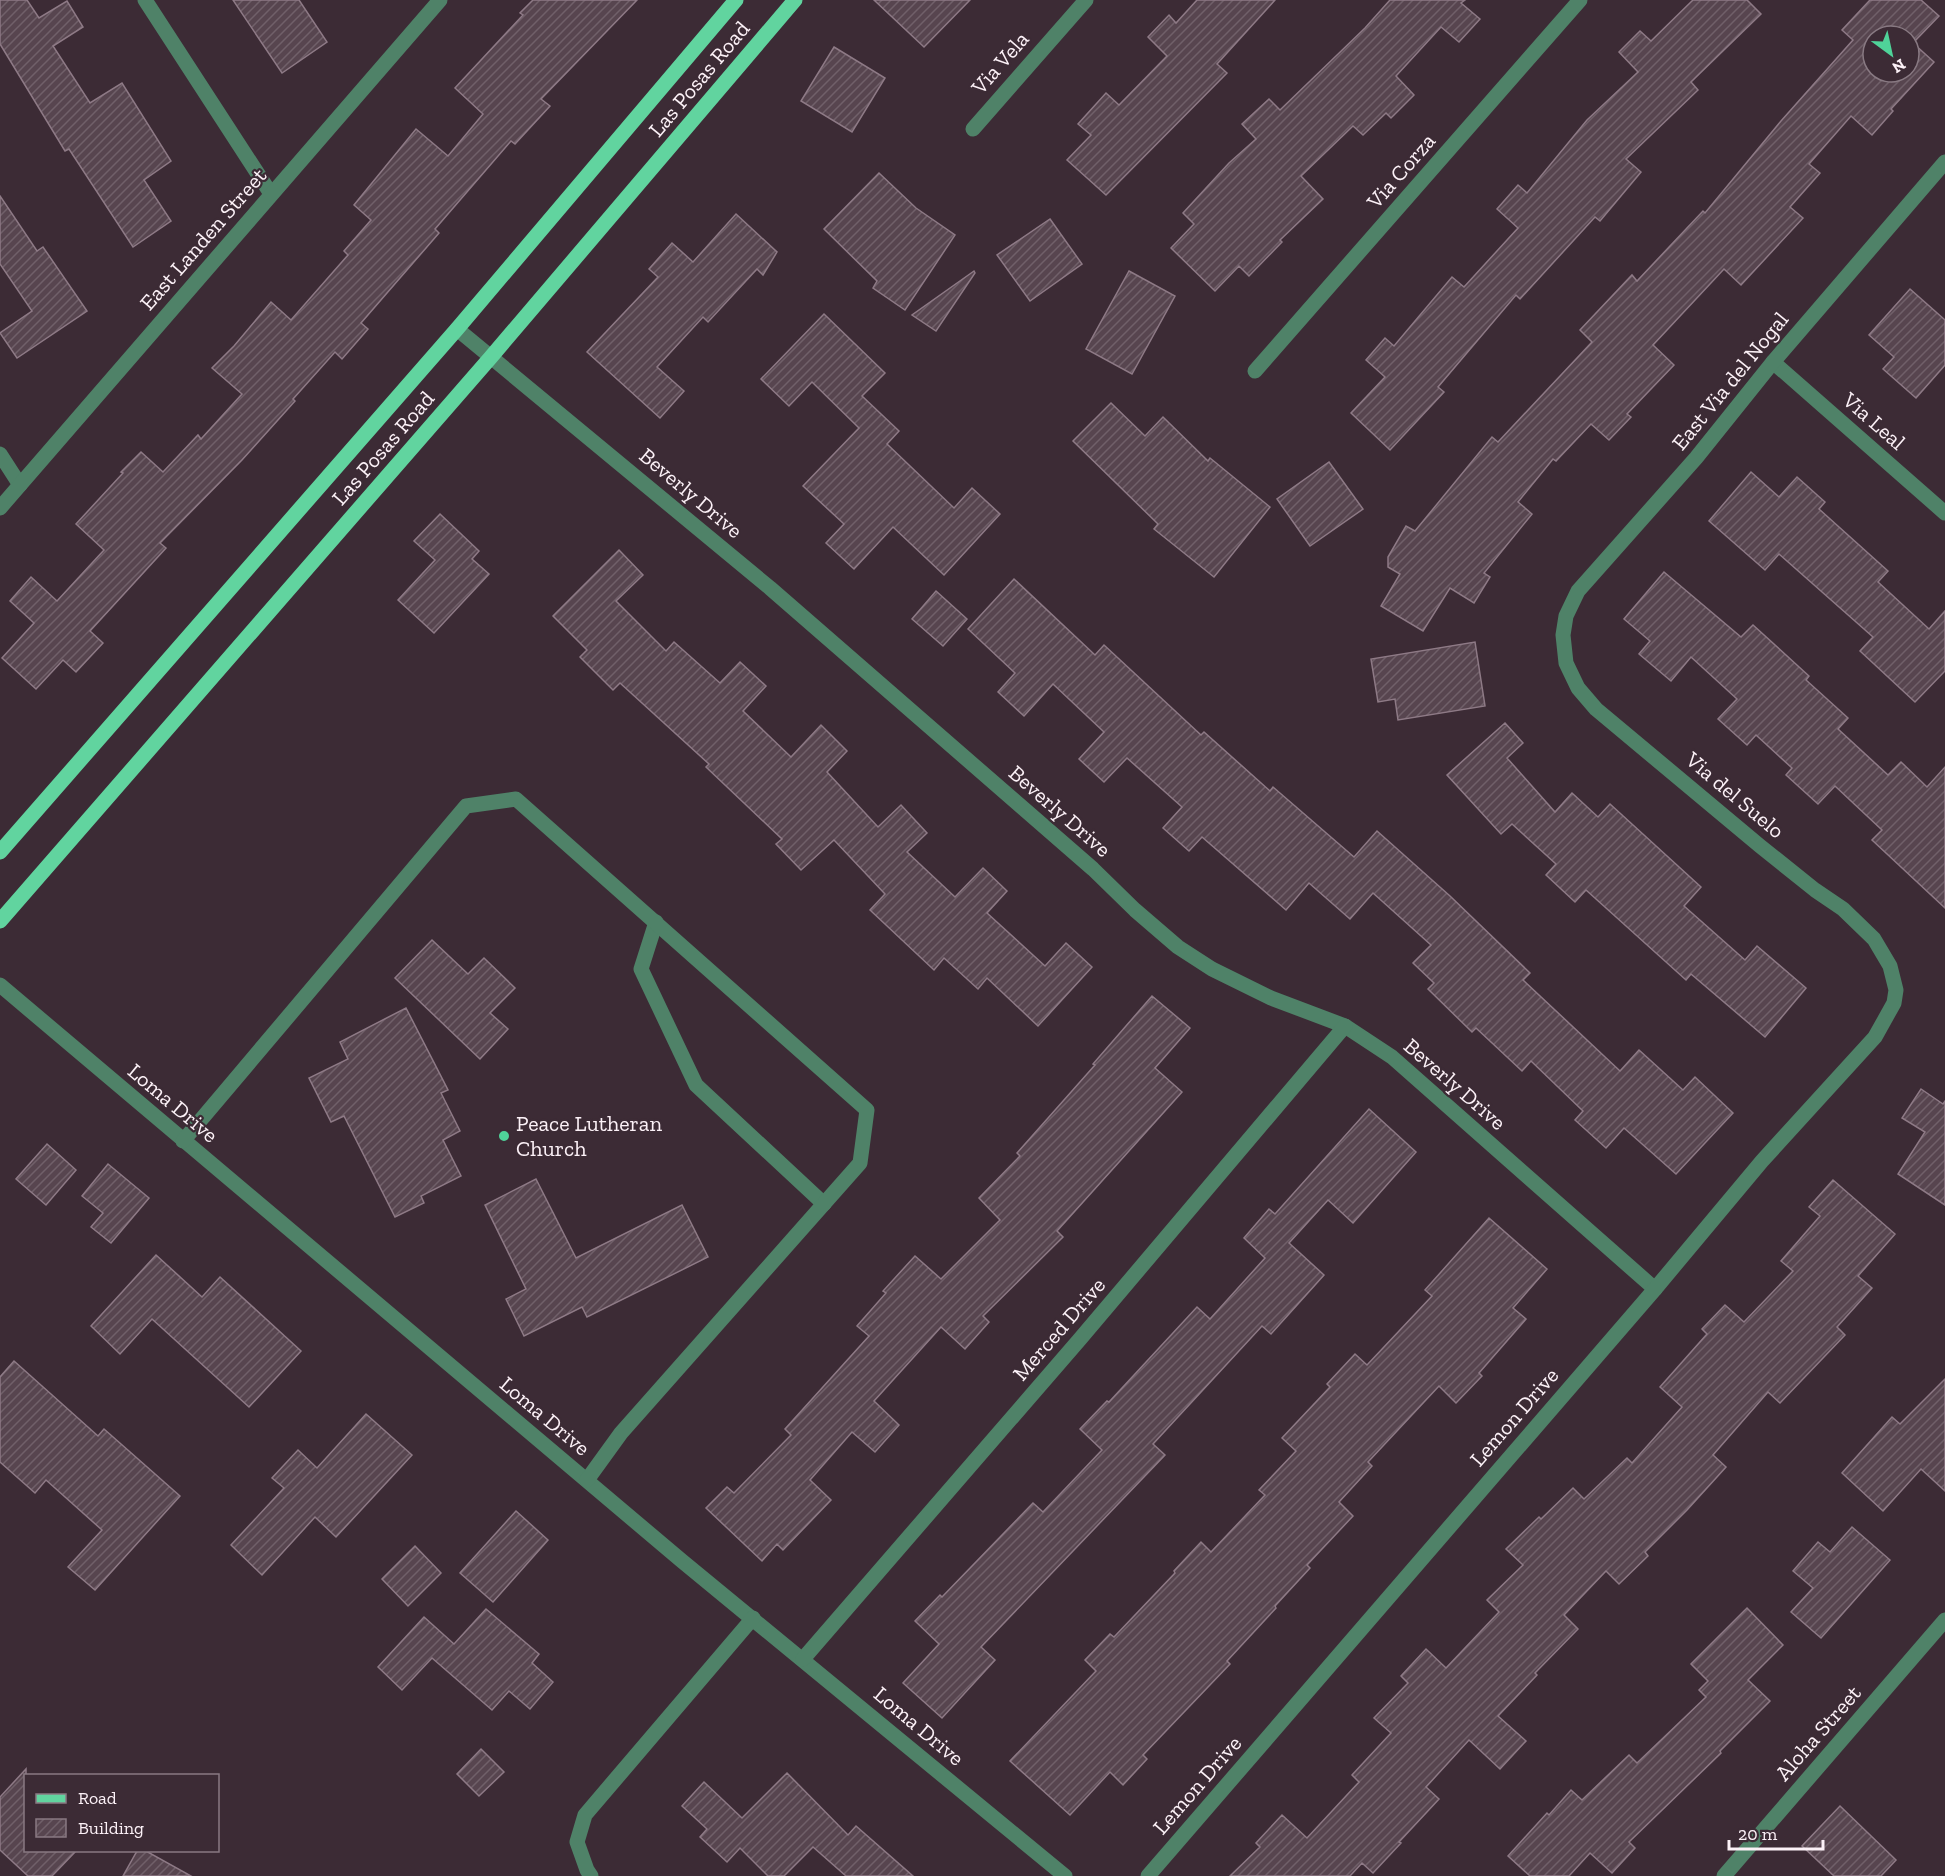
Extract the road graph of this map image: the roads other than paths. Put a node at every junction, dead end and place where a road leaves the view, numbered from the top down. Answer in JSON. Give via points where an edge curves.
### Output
{"nodes":[{"id":1,"x":145,"y":0,"type":"edge"},
{"id":2,"x":441,"y":0,"type":"edge"},
{"id":3,"x":736,"y":0,"type":"edge"},
{"id":4,"x":795,"y":0,"type":"edge"},
{"id":5,"x":1086,"y":0,"type":"edge"},
{"id":6,"x":1580,"y":0,"type":"edge"},
{"id":7,"x":973,"y":129,"type":"dead end"},
{"id":8,"x":1945,"y":162,"type":"edge"},
{"id":9,"x":271,"y":194,"type":"junction"},
{"id":10,"x":457,"y":329,"type":"junction"},
{"id":11,"x":491,"y":357,"type":"junction"},
{"id":12,"x":1773,"y":362,"type":"junction"},
{"id":13,"x":1255,"y":371,"type":"dead end"},
{"id":14,"x":0,"y":454,"type":"edge"},
{"id":15,"x":20,"y":485,"type":"junction"},
{"id":16,"x":0,"y":508,"type":"edge"},
{"id":17,"x":1945,"y":513,"type":"edge"},
{"id":18,"x":1563,"y":635,"type":"joint"},
{"id":19,"x":0,"y":852,"type":"edge"},
{"id":20,"x":0,"y":921,"type":"edge"},
{"id":21,"x":656,"y":922,"type":"junction"},
{"id":22,"x":1894,"y":980,"type":"joint"},
{"id":23,"x":0,"y":985,"type":"edge"},
{"id":24,"x":1345,"y":1026,"type":"junction"},
{"id":25,"x":183,"y":1141,"type":"junction"},
{"id":26,"x":824,"y":1204,"type":"junction"},
{"id":27,"x":1655,"y":1289,"type":"junction"},
{"id":28,"x":587,"y":1480,"type":"junction"},
{"id":29,"x":753,"y":1618,"type":"junction"},
{"id":30,"x":1945,"y":1620,"type":"edge"},
{"id":31,"x":803,"y":1659,"type":"junction"},
{"id":32,"x":591,"y":1876,"type":"edge"},
{"id":33,"x":1065,"y":1876,"type":"edge"},
{"id":34,"x":1148,"y":1876,"type":"edge"},
{"id":35,"x":1724,"y":1876,"type":"edge"}],
"edges":[{"from":1,"to":9,"type":"street"},
{"from":2,"to":9,"type":"street","name":"East Landen Street"},
{"from":3,"to":10,"type":"main road","name":"Las Posas Road"},
{"from":4,"to":11,"type":"main road","name":"Las Posas Road"},
{"from":5,"to":7,"type":"street","name":"Via Vela"},
{"from":6,"to":13,"type":"street","name":"Via Corza"},
{"from":8,"to":12,"type":"street","name":"East Via del Nogal"},
{"from":9,"to":15,"type":"street","name":"East Landen Street"},
{"from":10,"to":11,"type":"street","name":"Beverly Drive"},
{"from":10,"to":19,"type":"main road","name":"Las Posas Road"},
{"from":11,"to":20,"type":"main road","name":"Las Posas Road"},
{"from":11,"to":24,"type":"street","name":"Beverly Drive","via":[[770,588],[1178,947],[1271,998]]},
{"from":12,"to":17,"type":"street","name":"Via Leal"},
{"from":12,"to":18,"type":"street","name":"East Via del Nogal","via":[[1696,458],[1578,591],[1566,616]]},
{"from":14,"to":15,"type":"street"},
{"from":15,"to":16,"type":"street","name":"East Landen Street"},
{"from":18,"to":22,"type":"street","name":"Via del Suelo","via":[[1566,663],[1578,688],[1596,709],[1769,853],[1843,909],[1874,939]]},
{"from":21,"to":25,"type":"street","via":[[516,799],[466,806]]},
{"from":21,"to":26,"type":"street","via":[[641,969],[696,1085]]},
{"from":21,"to":26,"type":"street","via":[[867,1110],[860,1163]]},
{"from":22,"to":27,"type":"street","name":"Lemon Drive","via":[[1894,1003],[1875,1037],[1762,1161]]},
{"from":23,"to":25,"type":"street","name":"Loma Drive"},
{"from":24,"to":27,"type":"street","name":"Beverly Drive","via":[[1401,1064]]},
{"from":24,"to":31,"type":"street","name":"Merced Drive"},
{"from":25,"to":28,"type":"street","name":"Loma Drive"},
{"from":26,"to":28,"type":"street","via":[[621,1433]]},
{"from":27,"to":34,"type":"street","name":"Lemon Drive"},
{"from":28,"to":29,"type":"street","name":"Loma Drive"},
{"from":29,"to":31,"type":"street","name":"Loma Drive"},
{"from":29,"to":32,"type":"street","via":[[585,1815],[577,1842]]},
{"from":30,"to":35,"type":"street","name":"Aloha Street"},
{"from":31,"to":33,"type":"street","name":"Loma Drive"}]}
